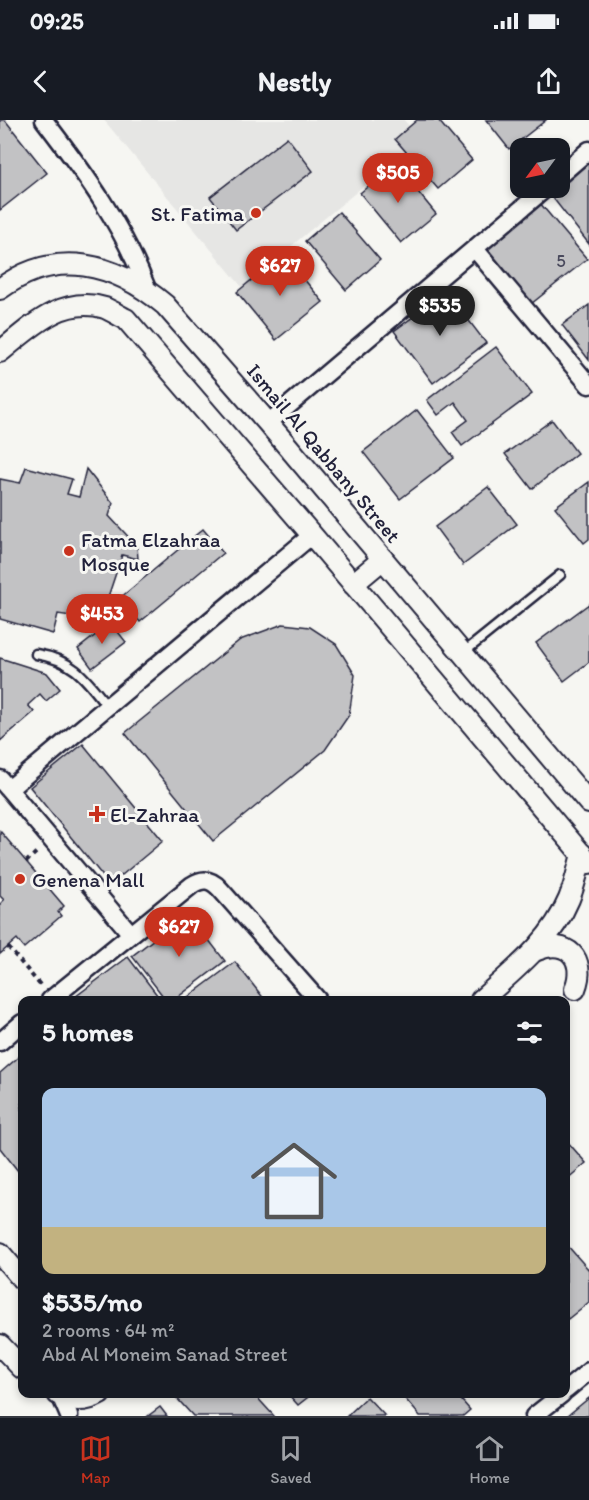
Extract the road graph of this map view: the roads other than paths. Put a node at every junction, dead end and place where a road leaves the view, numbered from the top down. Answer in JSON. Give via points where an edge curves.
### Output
{"nodes":[{"id":1,"x":44,"y":120,"type":"edge"},
{"id":2,"x":589,"y":150,"type":"edge"},
{"id":3,"x":570,"y":167,"type":"edge"},
{"id":4,"x":534,"y":198,"type":"edge"},
{"id":5,"x":475,"y":249,"type":"junction"},
{"id":6,"x":0,"y":289,"type":"edge"},
{"id":7,"x":148,"y":291,"type":"junction"},
{"id":8,"x":0,"y":352,"type":"edge"},
{"id":9,"x":589,"y":385,"type":"edge"},
{"id":10,"x":268,"y":423,"type":"junction"},
{"id":11,"x":312,"y":535,"type":"junction"},
{"id":12,"x":383,"y":559,"type":"junction"},
{"id":13,"x":560,"y":575,"type":"dead end"},
{"id":14,"x":353,"y":584,"type":"junction"},
{"id":15,"x":462,"y":653,"type":"junction"},
{"id":16,"x":36,"y":654,"type":"dead end"},
{"id":17,"x":108,"y":707,"type":"junction"},
{"id":18,"x":4,"y":784,"type":"edge"},
{"id":19,"x":589,"y":803,"type":"edge"},
{"id":20,"x":585,"y":859,"type":"edge"},
{"id":21,"x":131,"y":934,"type":"junction"},
{"id":22,"x":537,"y":950,"type":"junction"},
{"id":23,"x":575,"y":990,"type":"edge"},
{"id":24,"x":56,"y":996,"type":"edge"},
{"id":25,"x":314,"y":996,"type":"edge"},
{"id":26,"x":485,"y":996,"type":"edge"},
{"id":27,"x":18,"y":1026,"type":"edge"},
{"id":28,"x":0,"y":1042,"type":"edge"},
{"id":29,"x":0,"y":1253,"type":"edge"},
{"id":30,"x":18,"y":1274,"type":"edge"},
{"id":31,"x":0,"y":1345,"type":"edge"},
{"id":32,"x":18,"y":1364,"type":"edge"},
{"id":33,"x":589,"y":1371,"type":"edge"},
{"id":34,"x":570,"y":1387,"type":"edge"},
{"id":35,"x":61,"y":1398,"type":"edge"},
{"id":36,"x":71,"y":1398,"type":"edge"},
{"id":37,"x":89,"y":1398,"type":"edge"},
{"id":38,"x":557,"y":1398,"type":"edge"},
{"id":39,"x":69,"y":1416,"type":"edge"},
{"id":40,"x":534,"y":1416,"type":"edge"}],
"edges":[{"from":1,"to":7,"type":"street","name":"Ismail Al Qabbany Street","via":[[119,227]]},
{"from":2,"to":3,"type":"street"},
{"from":4,"to":5,"type":"street"},
{"from":5,"to":9,"type":"street"},
{"from":5,"to":10,"type":"street"},
{"from":6,"to":7,"type":"street","via":[[32,270],[66,264],[101,269]]},
{"from":7,"to":10,"type":"street","name":"Ismail Al Qabbany Street","via":[[180,320]]},
{"from":8,"to":11,"type":"street","via":[[61,308],[84,304],[106,308],[126,319]]},
{"from":10,"to":12,"type":"street","name":"Ismail Al Qabbany Street"},
{"from":11,"to":14,"type":"street"},
{"from":11,"to":17,"type":"street"},
{"from":12,"to":14,"type":"street"},
{"from":12,"to":15,"type":"street","name":"Ismail Al Qabbany Street"},
{"from":13,"to":15,"type":"lane"},
{"from":14,"to":20,"type":"street"},
{"from":15,"to":19,"type":"street","name":"Ismail Al Qabbany Street"},
{"from":16,"to":17,"type":"lane","via":[[77,670]]},
{"from":17,"to":18,"type":"street"},
{"from":18,"to":21,"type":"street"},
{"from":20,"to":22,"type":"street","via":[[569,899]]},
{"from":21,"to":24,"type":"street"},
{"from":21,"to":25,"type":"street","via":[[192,885],[207,880],[220,889]]},
{"from":22,"to":23,"type":"street","via":[[558,946],[568,950],[580,968]]},
{"from":22,"to":26,"type":"street"},
{"from":27,"to":28,"type":"street"},
{"from":29,"to":30,"type":"street"},
{"from":31,"to":32,"type":"street"},
{"from":33,"to":34,"type":"street"},
{"from":35,"to":39,"type":"street"},
{"from":36,"to":37,"type":"street"},
{"from":38,"to":40,"type":"street"}]}
